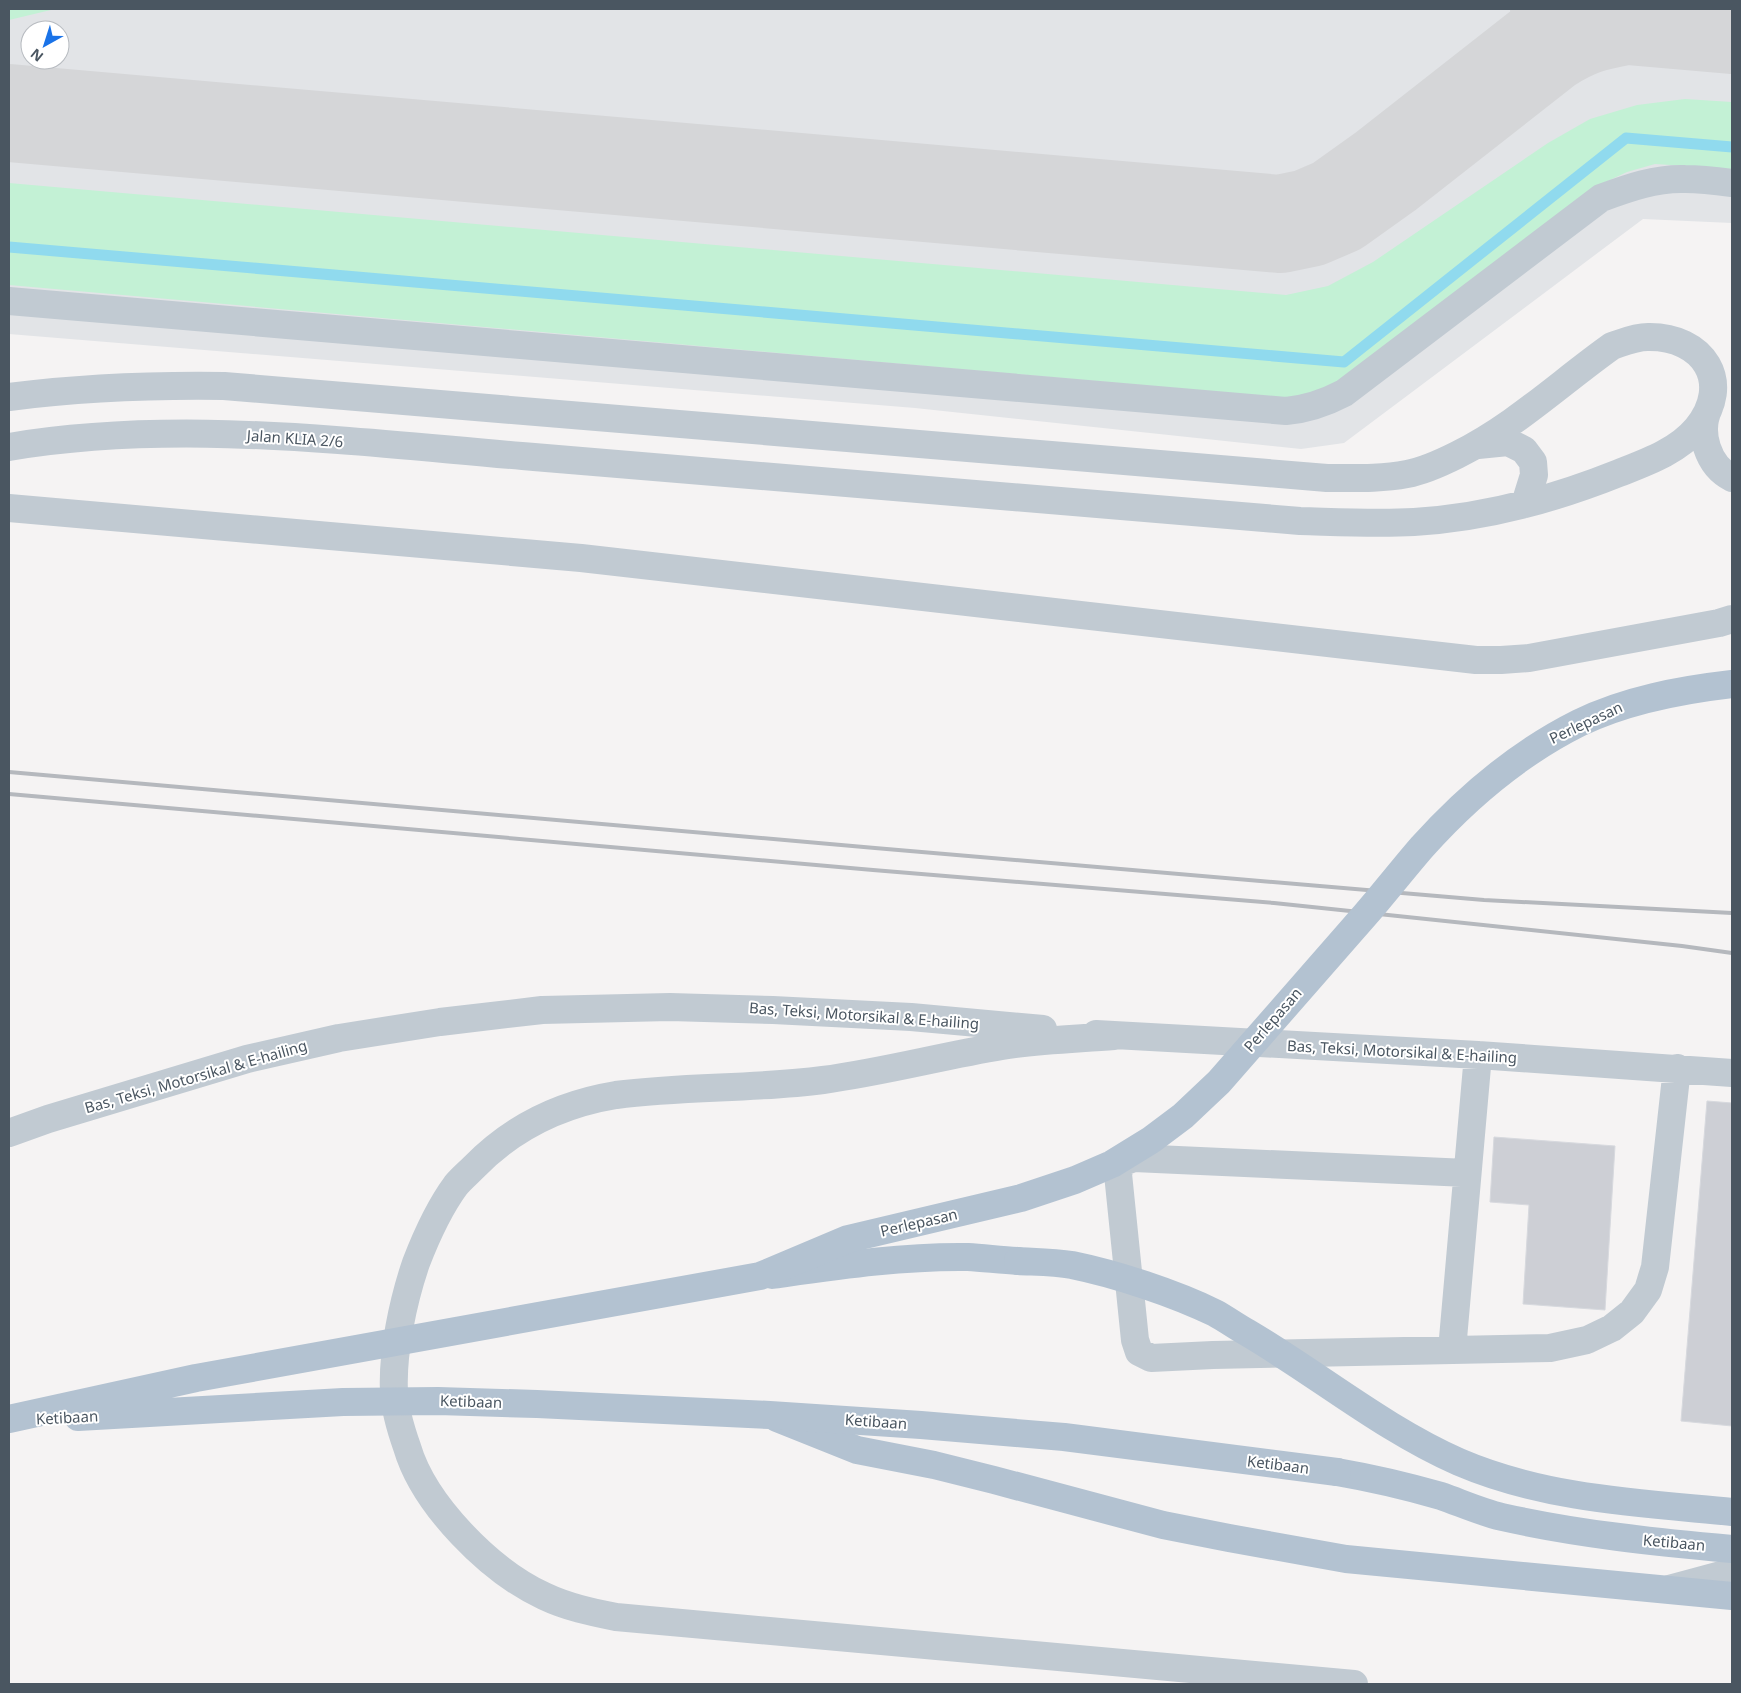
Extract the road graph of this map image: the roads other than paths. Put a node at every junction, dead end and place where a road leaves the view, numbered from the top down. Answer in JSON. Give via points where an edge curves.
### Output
{"nodes":[{"id":1,"x":1732,"y":182,"type":"edge"},
{"id":2,"x":9,"y":301,"type":"edge"},
{"id":3,"x":1732,"y":383,"type":"edge"},
{"id":4,"x":9,"y":397,"type":"edge"},
{"id":5,"x":1708,"y":411,"type":"junction"},
{"id":6,"x":1478,"y":444,"type":"junction"},
{"id":7,"x":9,"y":446,"type":"edge"},
{"id":8,"x":1732,"y":478,"type":"edge"},
{"id":9,"x":1524,"y":504,"type":"junction"},
{"id":10,"x":9,"y":508,"type":"edge"},
{"id":11,"x":1732,"y":619,"type":"edge"},
{"id":12,"x":1732,"y":684,"type":"edge"},
{"id":13,"x":1114,"y":1036,"type":"junction"},
{"id":14,"x":1478,"y":1055,"type":"junction"},
{"id":15,"x":1677,"y":1068,"type":"junction"},
{"id":16,"x":1732,"y":1073,"type":"edge"},
{"id":17,"x":9,"y":1133,"type":"edge"},
{"id":18,"x":1467,"y":1173,"type":"junction"},
{"id":19,"x":760,"y":1276,"type":"junction"},
{"id":20,"x":1452,"y":1350,"type":"junction"},
{"id":21,"x":770,"y":1415,"type":"junction"},
{"id":22,"x":9,"y":1420,"type":"edge"},
{"id":23,"x":1732,"y":1512,"type":"edge"},
{"id":24,"x":1732,"y":1549,"type":"edge"},
{"id":25,"x":1732,"y":1572,"type":"edge"},
{"id":26,"x":1666,"y":1590,"type":"junction"},
{"id":27,"x":1732,"y":1596,"type":"edge"},
{"id":28,"x":1354,"y":1684,"type":"edge"}],
"edges":[{"from":1,"to":2,"type":"lane","via":[[1684,178],[1654,181],[1601,198],[1344,393],[1305,409],[1286,411]]},
{"from":3,"to":5,"type":"lane","name":"Jalan KLIA 2/6","via":[[1717,395]]},
{"from":4,"to":6,"type":"lane","via":[[114,387],[224,386],[1327,478],[1408,474]]},
{"from":5,"to":6,"type":"lane","via":[[1714,380],[1704,359],[1680,343],[1638,338],[1612,346],[1515,421]]},
{"from":5,"to":8,"type":"lane","via":[[1704,429],[1706,447],[1715,463]]},
{"from":5,"to":9,"type":"lane","name":"Jalan KLIA 2/6","via":[[1697,428],[1666,453],[1602,480]]},
{"from":6,"to":9,"type":"lane","via":[[1508,442],[1524,450],[1533,462],[1534,475]]},
{"from":7,"to":9,"type":"lane","name":"Jalan KLIA 2/6","via":[[144,433],[298,438],[1300,522],[1414,522],[1471,516]]},
{"from":10,"to":11,"type":"lane","via":[[581,558],[1476,660],[1529,658]]},
{"from":12,"to":19,"type":"main road","name":"Perlepasan","bridge":true,"via":[[1685,690],[1629,704],[1580,722],[1505,771],[1464,804],[1423,847],[1219,1082],[1183,1116],[1112,1164],[1020,1198],[848,1239]]},
{"from":13,"to":14,"type":"lane","name":"Bas, Teksi, Motorsikal & E-hailing"},
{"from":13,"to":17,"type":"lane","name":"Bas, Teksi, Motorsikal & E-hailing","via":[[911,1017],[773,1010],[670,1007],[542,1010],[339,1038],[247,1059]]},
{"from":13,"to":28,"type":"lane","via":[[1006,1045],[820,1081],[615,1096],[575,1104],[539,1118],[508,1136],[457,1184],[422,1249],[411,1279],[401,1317],[394,1394],[412,1463],[432,1498],[456,1528],[486,1556],[543,1596],[578,1609],[616,1617]]},
{"from":14,"to":15,"type":"lane","name":"Bas, Teksi, Motorsikal & E-hailing"},
{"from":14,"to":18,"type":"lane"},
{"from":15,"to":16,"type":"lane","name":"Bas, Teksi, Motorsikal & E-hailing"},
{"from":15,"to":20,"type":"lane","via":[[1655,1267],[1648,1290],[1632,1312],[1612,1328],[1588,1340],[1550,1348]]},
{"from":18,"to":20,"type":"lane"},
{"from":18,"to":20,"type":"lane","via":[[1134,1158],[1122,1163],[1118,1174],[1135,1340],[1139,1352],[1150,1358]]},
{"from":19,"to":22,"type":"main road","bridge":true,"via":[[196,1378]]},
{"from":19,"to":23,"type":"main road","bridge":true,"via":[[848,1265],[967,1257],[1071,1265],[1160,1291],[1215,1313],[1420,1443],[1507,1480],[1557,1492],[1634,1503]]},
{"from":21,"to":22,"type":"main road","name":"Ketibaan","bridge":true,"via":[[438,1401],[343,1402]]},
{"from":21,"to":24,"type":"main road","name":"Ketibaan","bridge":true,"via":[[1064,1437],[1337,1472],[1384,1481],[1499,1516],[1557,1529]]},
{"from":21,"to":26,"type":"main road","via":[[856,1450],[985,1478],[1164,1525],[1346,1559]]},
{"from":25,"to":26,"type":"lane"},
{"from":26,"to":27,"type":"main road"}]}
